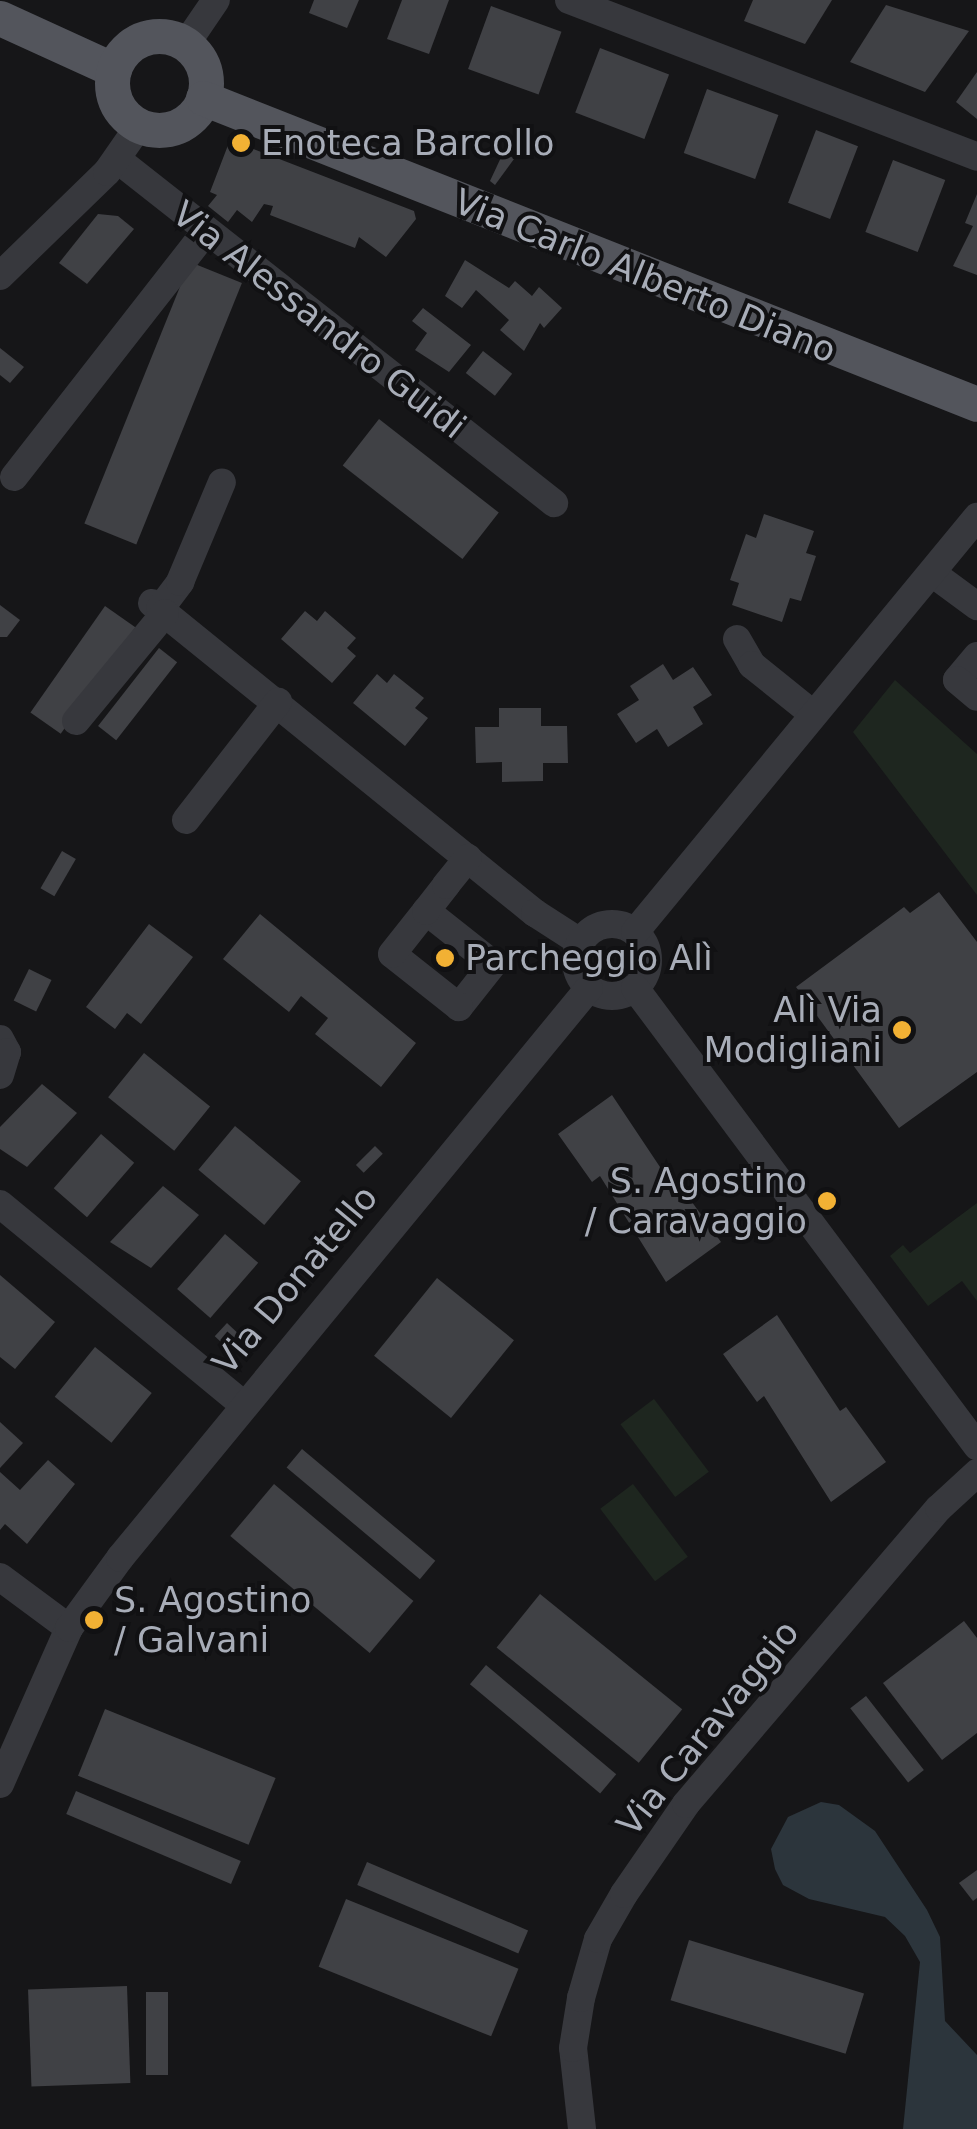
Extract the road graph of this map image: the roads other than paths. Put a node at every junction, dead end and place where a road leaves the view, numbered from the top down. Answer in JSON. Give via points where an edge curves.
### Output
{"nodes":[{"id":1,"x":216,"y":0,"type":"edge"},
{"id":2,"x":570,"y":0,"type":"edge"},
{"id":3,"x":0,"y":18,"type":"edge"},
{"id":4,"x":186,"y":44,"type":"junction"},
{"id":5,"x":114,"y":70,"type":"junction"},
{"id":6,"x":203,"y":98,"type":"junction"},
{"id":7,"x":140,"y":126,"type":"junction"},
{"id":8,"x":977,"y":157,"type":"edge"},
{"id":9,"x":118,"y":160,"type":"junction"},
{"id":10,"x":206,"y":232,"type":"junction"},
{"id":11,"x":0,"y":276,"type":"edge"},
{"id":12,"x":977,"y":404,"type":"edge"},
{"id":13,"x":14,"y":477,"type":"dead end"},
{"id":14,"x":222,"y":482,"type":"dead end"},
{"id":15,"x":554,"y":503,"type":"dead end"},
{"id":16,"x":977,"y":517,"type":"edge"},
{"id":17,"x":932,"y":573,"type":"junction"},
{"id":18,"x":977,"y":606,"type":"edge"},
{"id":19,"x":159,"y":608,"type":"junction"},
{"id":20,"x":737,"y":639,"type":"dead end"},
{"id":21,"x":977,"y":656,"type":"edge"},
{"id":22,"x":977,"y":697,"type":"edge"},
{"id":23,"x":278,"y":702,"type":"junction"},
{"id":24,"x":813,"y":714,"type":"junction"},
{"id":25,"x":76,"y":722,"type":"dead end"},
{"id":26,"x":186,"y":820,"type":"dead end"},
{"id":27,"x":468,"y":858,"type":"junction"},
{"id":28,"x":426,"y":911,"type":"dead end"},
{"id":29,"x":635,"y":932,"type":"junction"},
{"id":30,"x":580,"y":942,"type":"junction"},
{"id":31,"x":589,"y":988,"type":"junction"},
{"id":32,"x":635,"y":988,"type":"junction"},
{"id":33,"x":0,"y":1040,"type":"edge"},
{"id":34,"x":0,"y":1076,"type":"edge"},
{"id":35,"x":0,"y":1204,"type":"edge"},
{"id":36,"x":241,"y":1403,"type":"junction"},
{"id":37,"x":977,"y":1446,"type":"edge"},
{"id":38,"x":977,"y":1473,"type":"edge"},
{"id":39,"x":0,"y":1577,"type":"edge"},
{"id":40,"x":69,"y":1628,"type":"junction"},
{"id":41,"x":1,"y":1779,"type":"edge"},
{"id":42,"x":582,"y":2129,"type":"edge"}],
"edges":[{"from":1,"to":4,"type":"street"},
{"from":2,"to":8,"type":"street"},
{"from":3,"to":5,"type":"main road"},
{"from":4,"to":5,"type":"main road","via":[[144,38],[120,55]]},
{"from":4,"to":6,"type":"main road","via":[[204,68]]},
{"from":5,"to":7,"type":"main road","via":[[119,108]]},
{"from":6,"to":7,"type":"main road","via":[[171,128]]},
{"from":6,"to":12,"type":"main road","name":"Via Carlo Alberto Diano"},
{"from":7,"to":9,"type":"street"},
{"from":9,"to":10,"type":"street","name":"Via Alessandro Guidi"},
{"from":9,"to":11,"type":"street"},
{"from":10,"to":13,"type":"street"},
{"from":10,"to":15,"type":"street","name":"Via Alessandro Guidi"},
{"from":14,"to":19,"type":"street","via":[[180,582]]},
{"from":16,"to":17,"type":"street"},
{"from":17,"to":18,"type":"street"},
{"from":17,"to":24,"type":"street"},
{"from":19,"to":23,"type":"street"},
{"from":19,"to":25,"type":"street"},
{"from":20,"to":24,"type":"street","via":[[752,665]]},
{"from":21,"to":22,"type":"street","via":[[957,680]]},
{"from":23,"to":26,"type":"street"},
{"from":23,"to":27,"type":"street"},
{"from":24,"to":29,"type":"street"},
{"from":27,"to":28,"type":"street"},
{"from":27,"to":30,"type":"street"},
{"from":29,"to":30,"type":"street","via":[[612,923]]},
{"from":29,"to":32,"type":"street","via":[[648,960]]},
{"from":30,"to":31,"type":"street","via":[[575,962]]},
{"from":31,"to":32,"type":"street","via":[[612,996]]},
{"from":31,"to":36,"type":"street","name":"Via Donatello"},
{"from":32,"to":37,"type":"street"},
{"from":33,"to":34,"type":"street","via":[[8,1052]]},
{"from":35,"to":36,"type":"street"},
{"from":36,"to":40,"type":"street","name":"Via Donatello"},
{"from":38,"to":42,"type":"street","name":"Via Caravaggio","via":[[939,1508],[686,1804],[624,1894],[598,1939],[580,1998],[573,2048]]},
{"from":39,"to":40,"type":"street"},
{"from":40,"to":41,"type":"street","name":"Via Donatello"}]}
